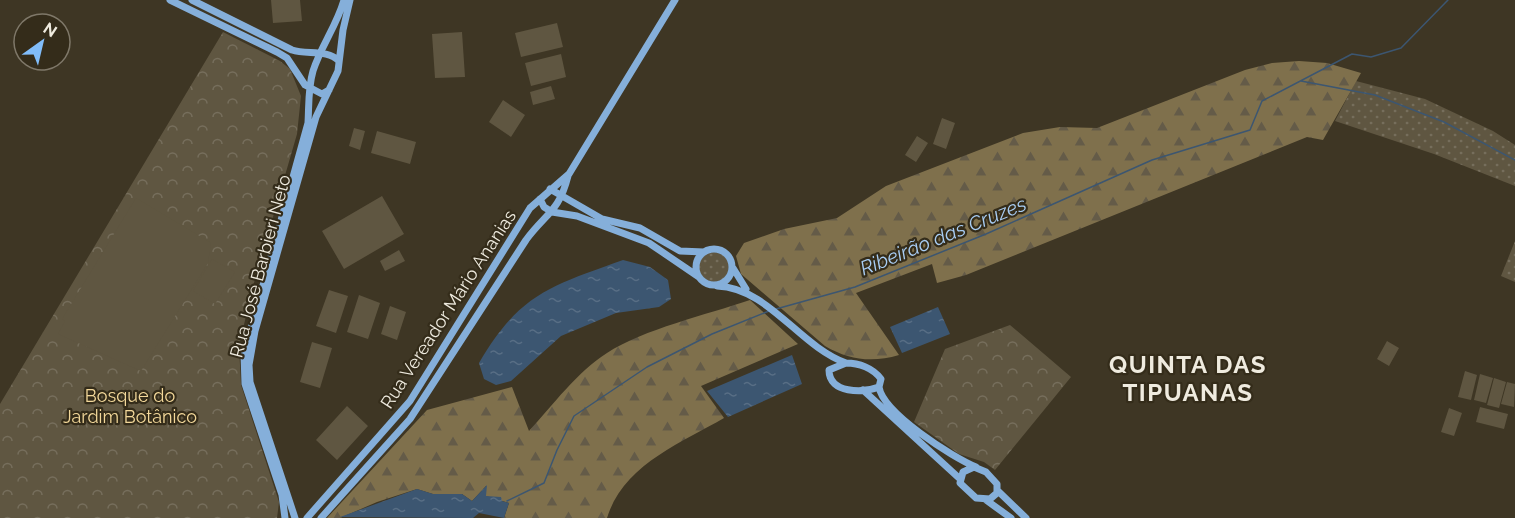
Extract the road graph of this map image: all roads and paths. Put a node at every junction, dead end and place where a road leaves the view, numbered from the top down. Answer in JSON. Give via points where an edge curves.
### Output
{"nodes":[{"id":1,"x":170,"y":0,"type":"edge"},
{"id":2,"x":192,"y":0,"type":"edge"},
{"id":3,"x":344,"y":0,"type":"edge"},
{"id":4,"x":350,"y":0,"type":"edge"},
{"id":5,"x":675,"y":0,"type":"edge"},
{"id":6,"x":320,"y":54,"type":"junction"},
{"id":7,"x":339,"y":61,"type":"junction"},
{"id":8,"x":309,"y":88,"type":"junction"},
{"id":9,"x":329,"y":90,"type":"junction"},
{"id":10,"x":568,"y":174,"type":"junction"},
{"id":11,"x":550,"y":189,"type":"junction"},
{"id":12,"x":562,"y":194,"type":"junction"},
{"id":13,"x":540,"y":199,"type":"junction"},
{"id":14,"x":552,"y":212,"type":"junction"},
{"id":15,"x":704,"y":252,"type":"junction"},
{"id":16,"x":732,"y":263,"type":"junction"},
{"id":17,"x":699,"y":277,"type":"junction"},
{"id":18,"x":717,"y":286,"type":"junction"},
{"id":19,"x":754,"y":297,"type":"junction"},
{"id":20,"x":821,"y":351,"type":"junction"},
{"id":21,"x":846,"y":363,"type":"junction"},
{"id":22,"x":831,"y":367,"type":"junction"},
{"id":23,"x":879,"y":387,"type":"junction"},
{"id":24,"x":863,"y":390,"type":"junction"},
{"id":25,"x":976,"y":467,"type":"junction"},
{"id":26,"x":959,"y":478,"type":"junction"},
{"id":27,"x":998,"y":491,"type":"junction"},
{"id":28,"x":986,"y":501,"type":"junction"},
{"id":29,"x":285,"y":518,"type":"edge"},
{"id":30,"x":295,"y":518,"type":"edge"},
{"id":31,"x":307,"y":518,"type":"edge"},
{"id":32,"x":321,"y":518,"type":"edge"},
{"id":33,"x":1011,"y":518,"type":"edge"},
{"id":34,"x":1026,"y":518,"type":"edge"}],
"edges":[{"from":1,"to":8,"type":"street","via":[[287,58]]},
{"from":2,"to":6,"type":"street","via":[[292,50]]},
{"from":3,"to":6,"type":"street"},
{"from":4,"to":7,"type":"street"},
{"from":5,"to":10,"type":"street","name":"Rua Vereador Mário Ananias"},
{"from":6,"to":7,"type":"street"},
{"from":6,"to":8,"type":"street","name":"Rua José Barbieri Neto"},
{"from":7,"to":9,"type":"street","name":"Rua José Barbieri Neto"},
{"from":8,"to":9,"type":"street","via":[[318,93]]},
{"from":8,"to":29,"type":"street","name":"Rua José Barbieri Neto","via":[[308,123],[243,365],[251,404],[282,495]]},
{"from":9,"to":30,"type":"street","name":"Rua José Barbieri Neto","via":[[314,126],[255,331],[249,365],[256,403]]},
{"from":10,"to":11,"type":"street","name":"Rua Vereador Mário Ananias"},
{"from":10,"to":12,"type":"street","name":"Rua Vereador Mário Ananias"},
{"from":11,"to":12,"type":"street"},
{"from":11,"to":13,"type":"street","name":"Rua Vereador Mário Ananias"},
{"from":12,"to":14,"type":"street","name":"Rua Vereador Mário Ananias"},
{"from":12,"to":15,"type":"street","via":[[602,219],[640,228],[680,251]]},
{"from":13,"to":14,"type":"street"},
{"from":13,"to":31,"type":"street","name":"Rua Vereador Mário Ananias","via":[[530,208],[410,401]]},
{"from":14,"to":17,"type":"street","via":[[577,216],[649,243]]},
{"from":14,"to":32,"type":"street","name":"Rua Vereador Mário Ananias","via":[[537,224],[410,418]]},
{"from":15,"to":16,"type":"street","via":[[722,251]]},
{"from":15,"to":17,"type":"street","via":[[697,261]]},
{"from":16,"to":18,"type":"street","via":[[731,275]]},
{"from":16,"to":19,"type":"street","via":[[738,279]]},
{"from":17,"to":18,"type":"street"},
{"from":18,"to":19,"type":"street","via":[[733,286]]},
{"from":19,"to":20,"type":"street"},
{"from":20,"to":21,"type":"street"},
{"from":20,"to":22,"type":"street"},
{"from":21,"to":22,"type":"street"},
{"from":21,"to":23,"type":"street","via":[[864,366],[877,374],[881,379]]},
{"from":22,"to":24,"type":"street","via":[[829,374],[840,387]]},
{"from":23,"to":24,"type":"street"},
{"from":23,"to":25,"type":"street","via":[[890,407],[947,452]]},
{"from":24,"to":26,"type":"street"},
{"from":25,"to":26,"type":"street","via":[[967,469]]},
{"from":25,"to":27,"type":"street","via":[[994,480]]},
{"from":26,"to":28,"type":"street","via":[[967,492]]},
{"from":27,"to":28,"type":"street"},
{"from":27,"to":34,"type":"street"},
{"from":28,"to":33,"type":"street"}]}
